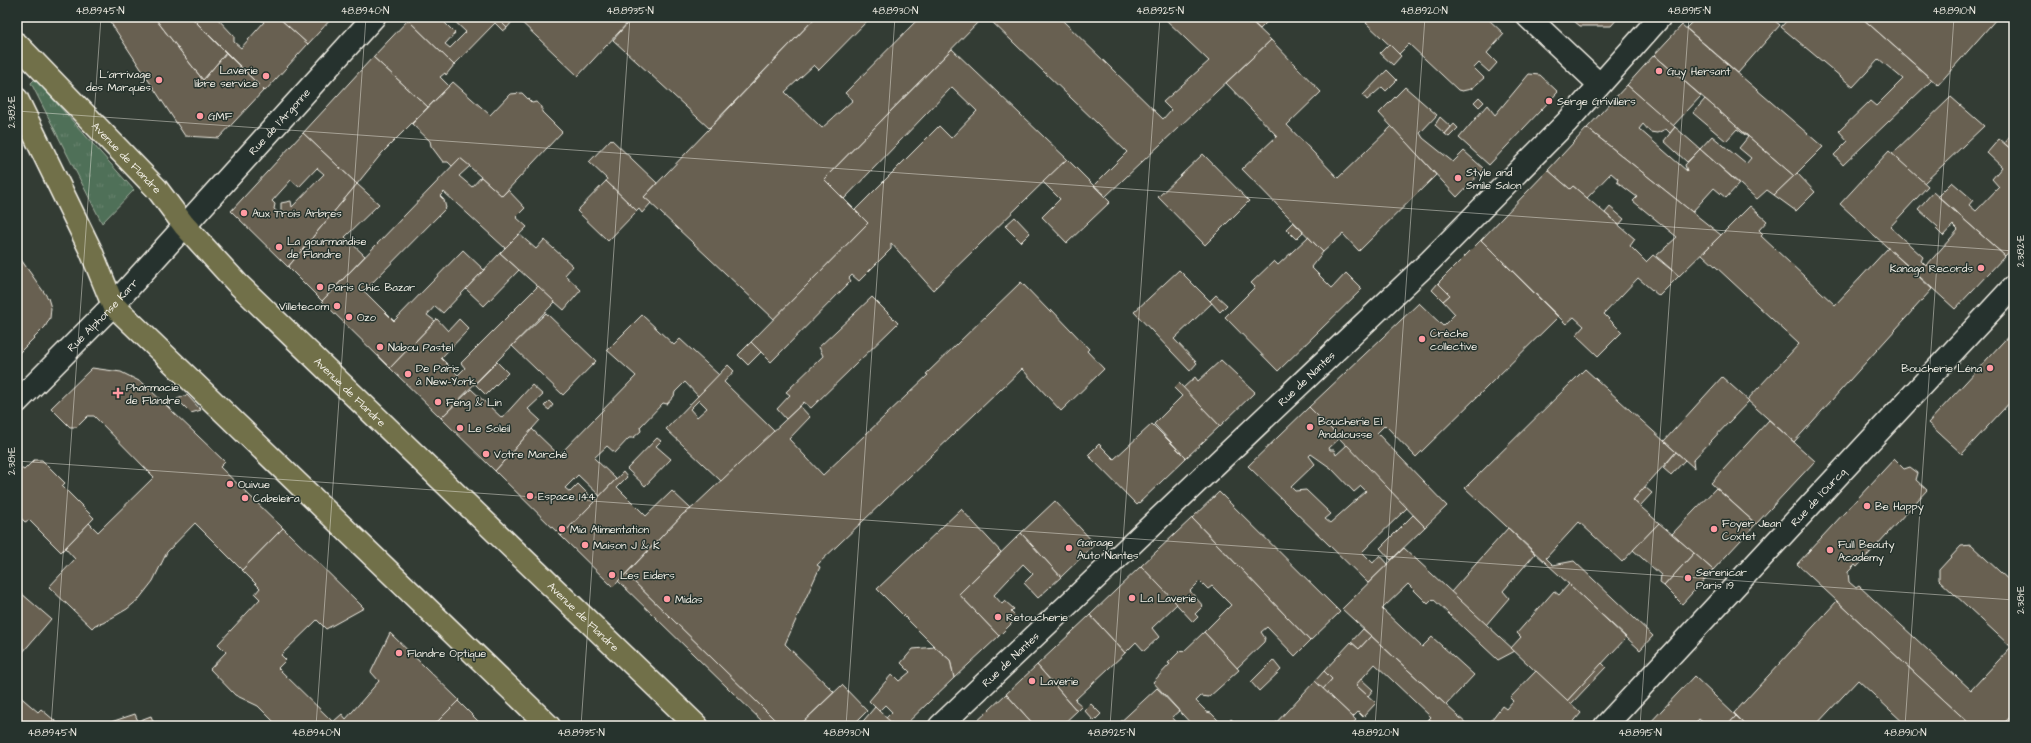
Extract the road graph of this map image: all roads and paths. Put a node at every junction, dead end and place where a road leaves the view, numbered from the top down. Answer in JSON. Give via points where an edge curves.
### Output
{"nodes":[{"id":1,"x":374,"y":17,"type":"edge"},
{"id":2,"x":1528,"y":17,"type":"edge"},
{"id":3,"x":1660,"y":17,"type":"edge"},
{"id":4,"x":17,"y":44,"type":"edge"},
{"id":5,"x":1600,"y":84,"type":"junction"},
{"id":6,"x":17,"y":99,"type":"edge"},
{"id":7,"x":184,"y":225,"type":"junction"},
{"id":8,"x":2014,"y":286,"type":"edge"},
{"id":9,"x":114,"y":305,"type":"junction"},
{"id":10,"x":17,"y":402,"type":"edge"},
{"id":11,"x":549,"y":726,"type":"edge"},
{"id":12,"x":697,"y":726,"type":"edge"},
{"id":13,"x":940,"y":726,"type":"edge"},
{"id":14,"x":1606,"y":726,"type":"edge"}],
"edges":[{"from":1,"to":7,"type":"street","name":"Rue de l'Argonne"},
{"from":2,"to":5,"type":"street"},
{"from":3,"to":5,"type":"street","name":"Rue de Nantes"},
{"from":4,"to":7,"type":"main road","name":"Avenue de Flandre","via":[[157,189]]},
{"from":5,"to":13,"type":"street","name":"Rue de Nantes","via":[[1567,122],[1430,261]]},
{"from":6,"to":9,"type":"main road","via":[[91,251]]},
{"from":7,"to":9,"type":"street","name":"Rue Alphonse Karr"},
{"from":7,"to":12,"type":"main road","name":"Avenue de Flandre","via":[[237,283]]},
{"from":8,"to":14,"type":"street","name":"Rue de l'Ourcq"},
{"from":9,"to":10,"type":"street","name":"Rue Alphonse Karr"},
{"from":9,"to":11,"type":"main road"}]}
